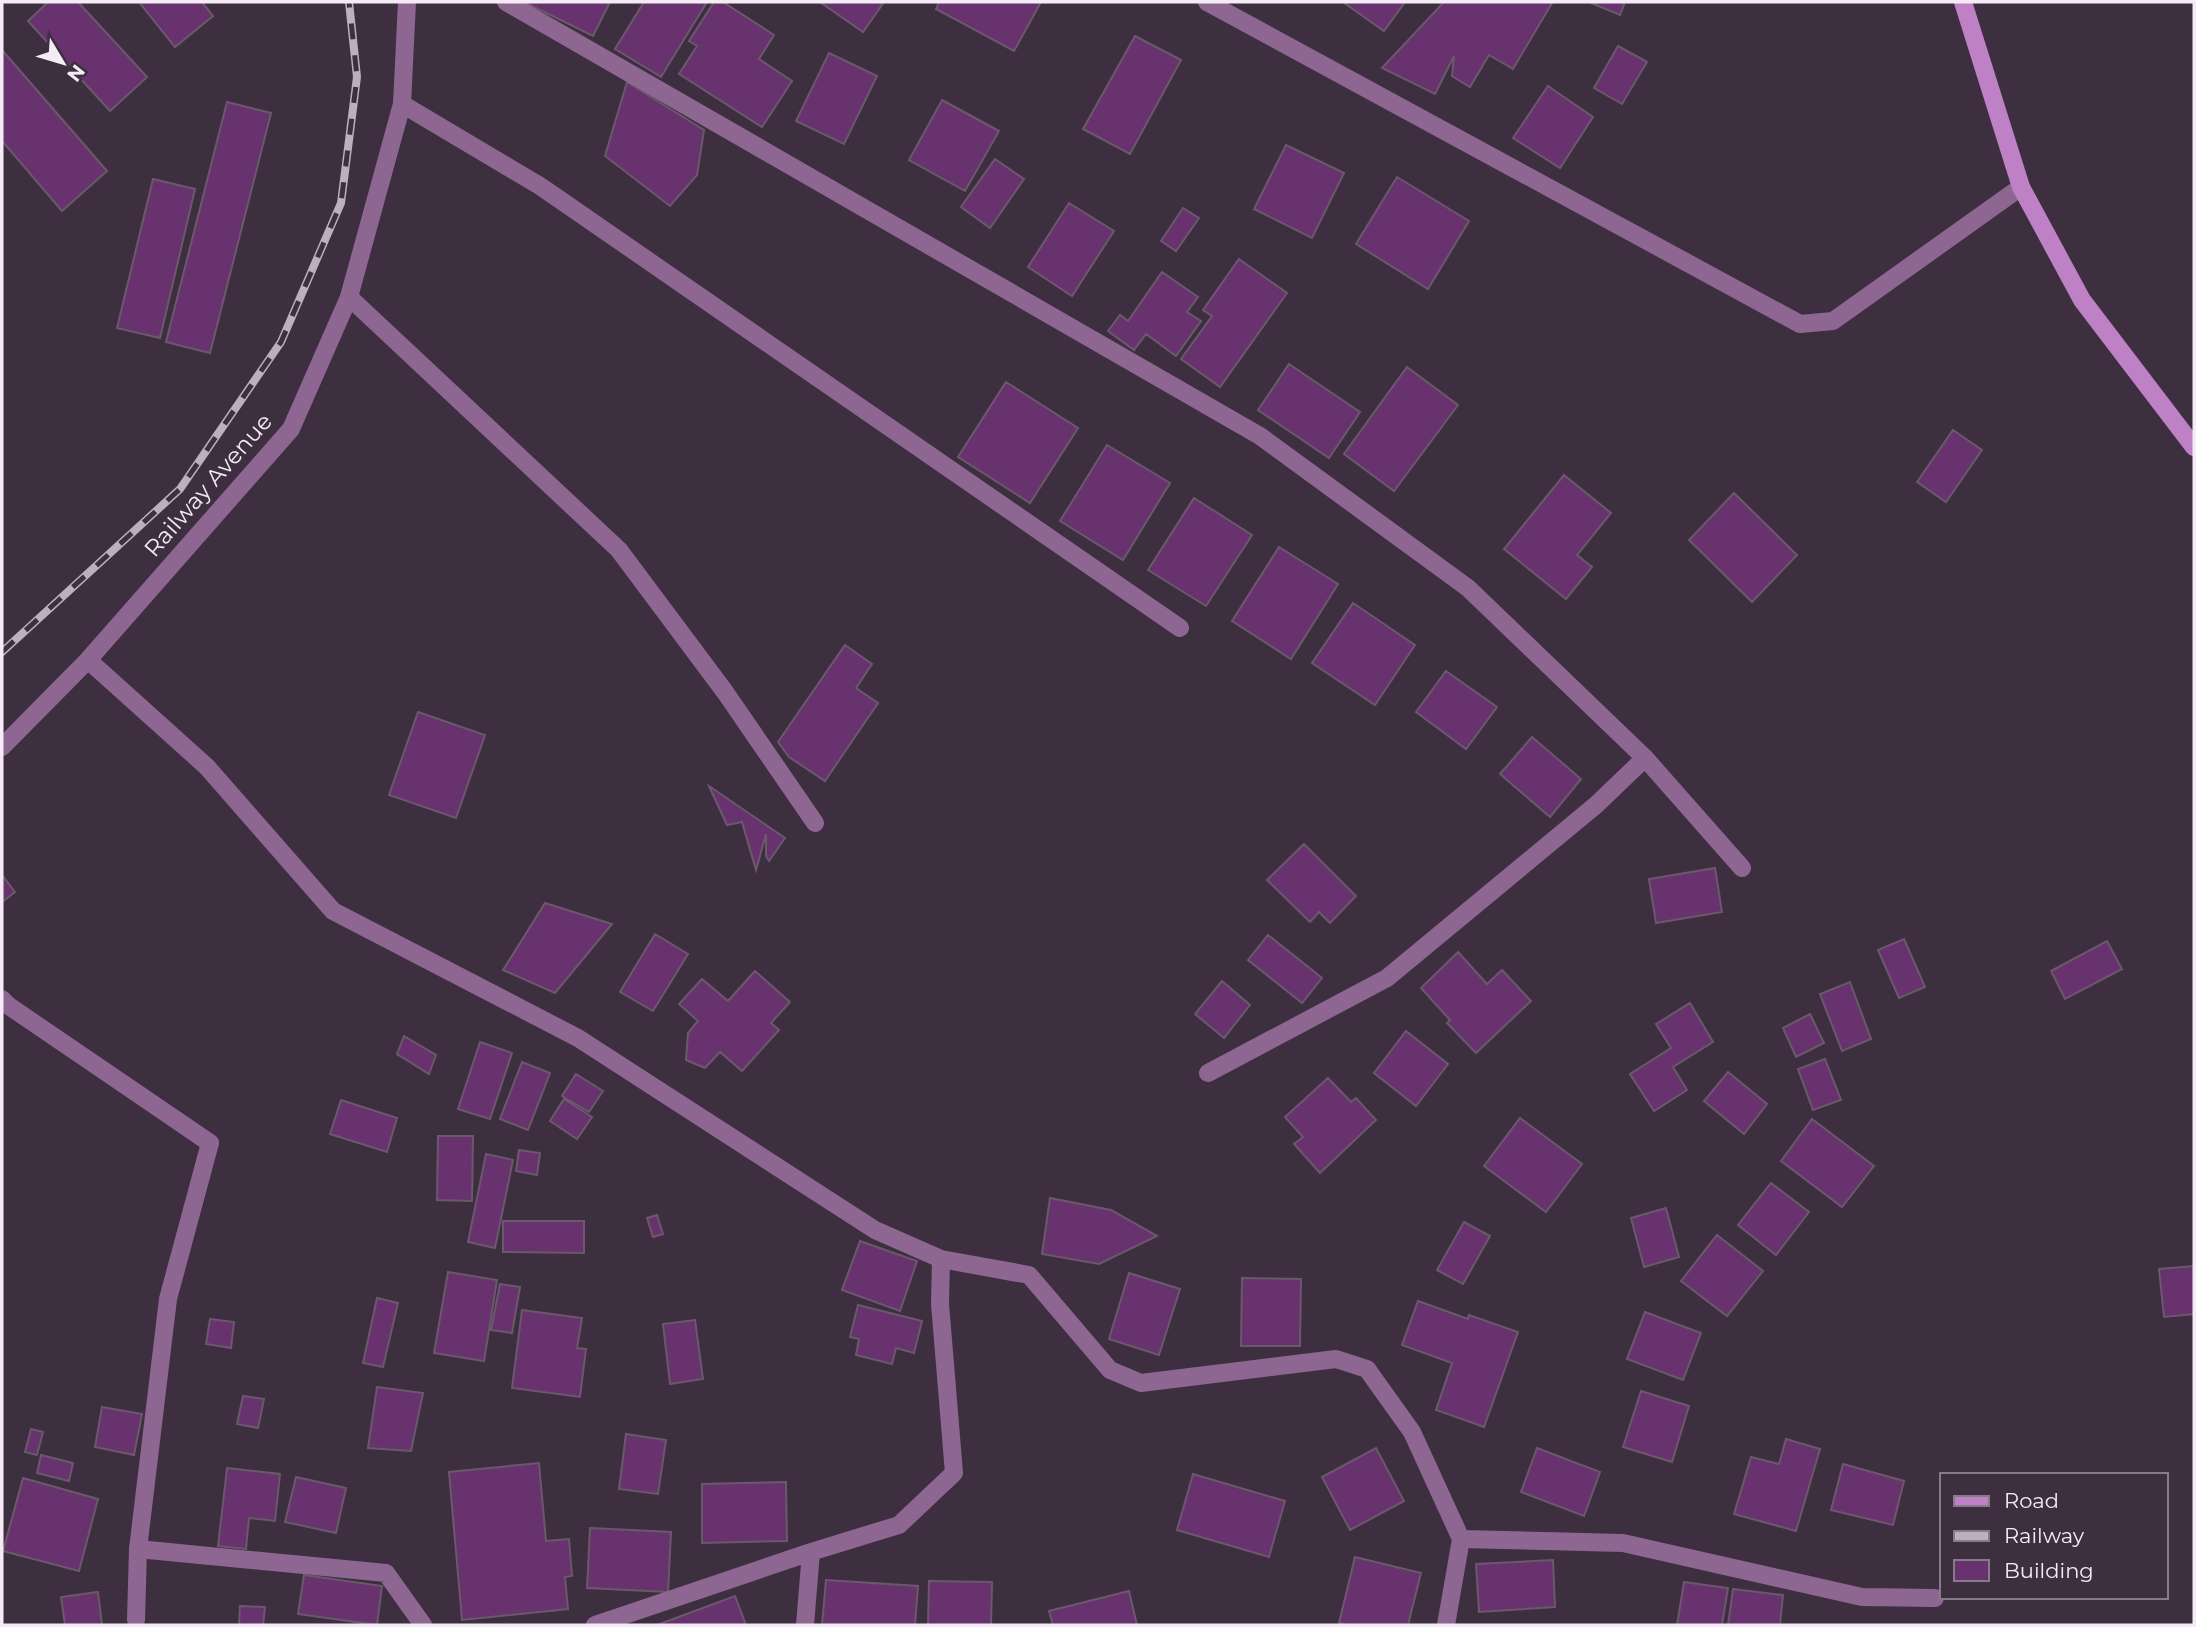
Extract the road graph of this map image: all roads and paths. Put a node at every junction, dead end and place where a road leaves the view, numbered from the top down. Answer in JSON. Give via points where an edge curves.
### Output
{"nodes":[{"id":1,"x":408,"y":2,"type":"edge"},
{"id":2,"x":506,"y":2,"type":"edge"},
{"id":3,"x":1207,"y":2,"type":"edge"},
{"id":4,"x":1963,"y":2,"type":"edge"},
{"id":5,"x":401,"y":104,"type":"junction"},
{"id":6,"x":2021,"y":187,"type":"junction"},
{"id":7,"x":349,"y":297,"type":"junction"},
{"id":8,"x":2194,"y":447,"type":"edge"},
{"id":9,"x":1180,"y":628,"type":"dead end"},
{"id":10,"x":88,"y":660,"type":"junction"},
{"id":11,"x":2,"y":747,"type":"edge"},
{"id":12,"x":1645,"y":758,"type":"junction"},
{"id":13,"x":815,"y":823,"type":"dead end"},
{"id":14,"x":1742,"y":868,"type":"dead end"},
{"id":15,"x":2,"y":999,"type":"edge"},
{"id":16,"x":1208,"y":1073,"type":"dead end"},
{"id":17,"x":940,"y":1259,"type":"junction"},
{"id":18,"x":1461,"y":1539,"type":"junction"},
{"id":19,"x":138,"y":1549,"type":"junction"},
{"id":20,"x":811,"y":1552,"type":"junction"},
{"id":21,"x":1935,"y":1598,"type":"dead end"},
{"id":22,"x":136,"y":1620,"type":"dead end"},
{"id":23,"x":422,"y":1625,"type":"edge"},
{"id":24,"x":595,"y":1625,"type":"edge"},
{"id":25,"x":805,"y":1625,"type":"edge"},
{"id":26,"x":1446,"y":1625,"type":"edge"}],
"edges":[{"from":1,"to":5,"type":"street","name":"Railway Avenue"},
{"from":2,"to":12,"type":"street","via":[[1260,436],[1468,588]]},
{"from":3,"to":6,"type":"street","via":[[1800,324],[1833,321]]},
{"from":4,"to":6,"type":"street"},
{"from":5,"to":7,"type":"street","name":"Railway Avenue"},
{"from":5,"to":9,"type":"street","via":[[540,186]]},
{"from":6,"to":8,"type":"street","via":[[2082,300]]},
{"from":7,"to":10,"type":"street","name":"Railway Avenue","via":[[291,429]]},
{"from":7,"to":13,"type":"street","via":[[619,550]]},
{"from":10,"to":11,"type":"street","name":"Railway Avenue"},
{"from":10,"to":17,"type":"street","via":[[207,767],[333,911],[578,1038],[875,1230]]},
{"from":12,"to":14,"type":"street"},
{"from":12,"to":16,"type":"street","via":[[1596,805],[1387,978]]},
{"from":15,"to":19,"type":"street","via":[[210,1143],[168,1299]]},
{"from":17,"to":18,"type":"street","via":[[1029,1275],[1110,1370],[1140,1384],[1336,1359],[1367,1369],[1412,1432]]},
{"from":17,"to":20,"type":"street","via":[[954,1473],[899,1525]]},
{"from":18,"to":21,"type":"street","via":[[1623,1544],[1862,1597]]},
{"from":18,"to":26,"type":"street"},
{"from":19,"to":22,"type":"street"},
{"from":19,"to":23,"type":"street","via":[[386,1573]]},
{"from":20,"to":24,"type":"street"},
{"from":20,"to":25,"type":"street"}]}
